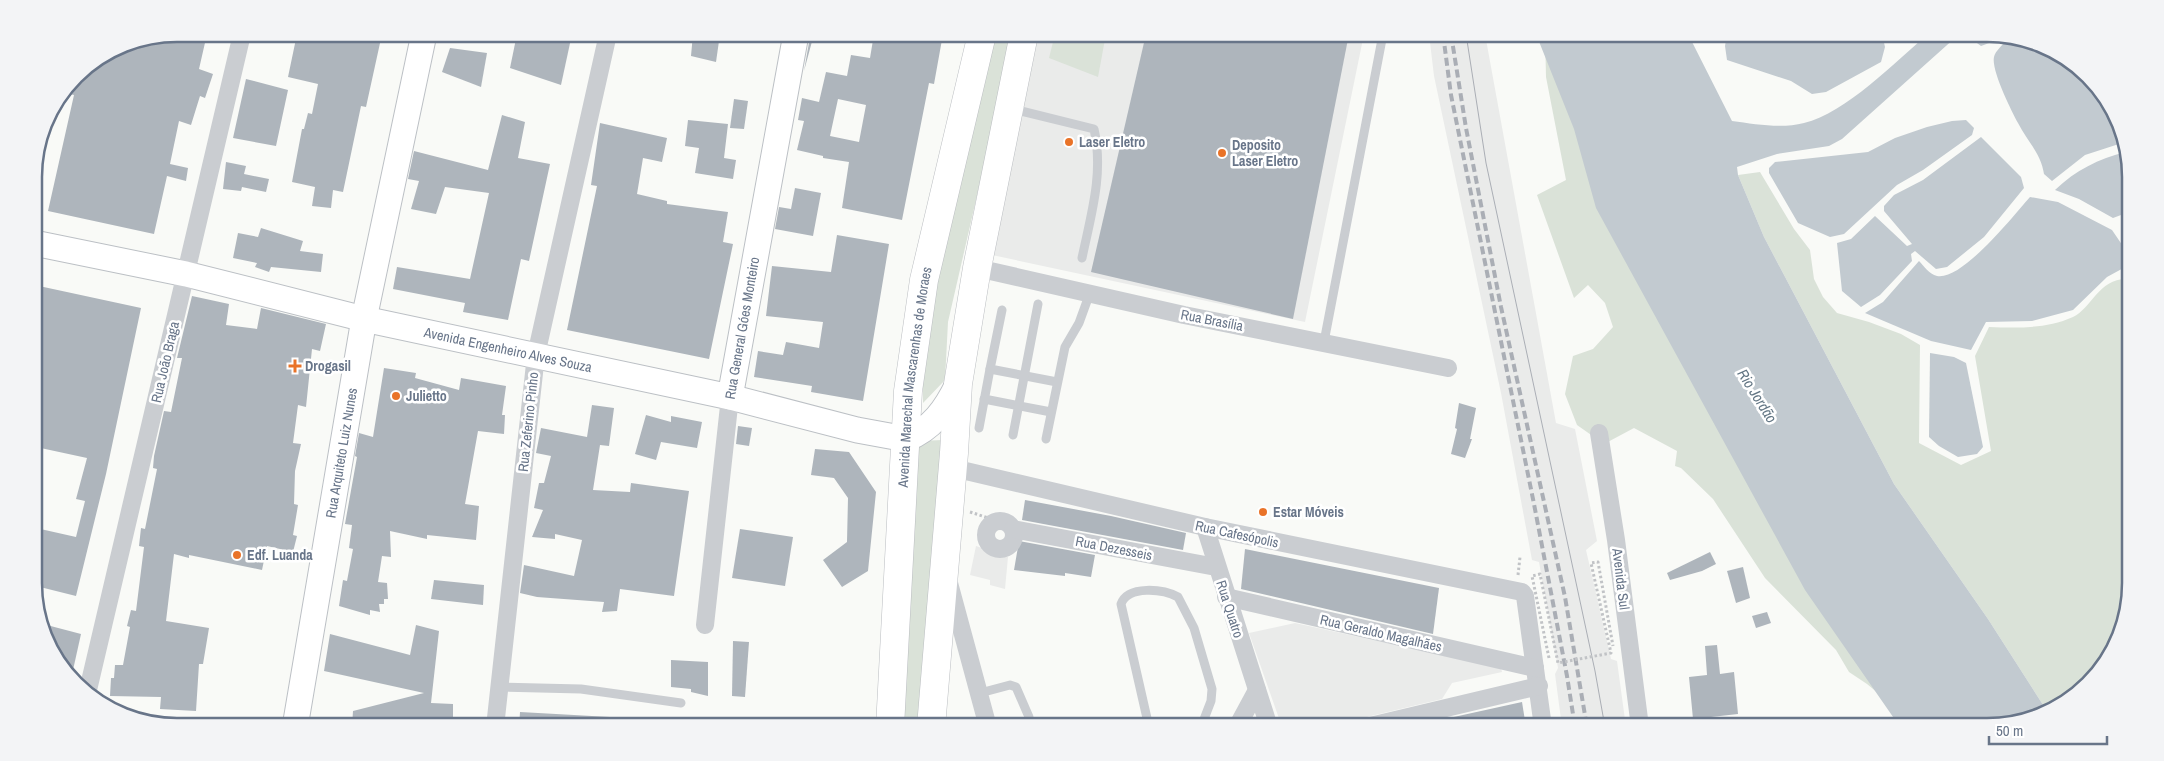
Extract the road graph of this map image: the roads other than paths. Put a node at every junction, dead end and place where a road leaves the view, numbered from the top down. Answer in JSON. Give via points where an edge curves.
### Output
{"nodes":[{"id":1,"x":1381,"y":42,"type":"edge"},
{"id":2,"x":240,"y":43,"type":"edge"},
{"id":3,"x":422,"y":43,"type":"edge"},
{"id":4,"x":606,"y":43,"type":"edge"},
{"id":5,"x":794,"y":43,"type":"edge"},
{"id":6,"x":980,"y":43,"type":"edge"},
{"id":7,"x":1022,"y":43,"type":"edge"},
{"id":8,"x":1010,"y":109,"type":"junction"},
{"id":9,"x":43,"y":245,"type":"edge"},
{"id":10,"x":1082,"y":258,"type":"dead end"},
{"id":11,"x":978,"y":268,"type":"junction"},
{"id":12,"x":186,"y":274,"type":"junction"},
{"id":13,"x":1088,"y":297,"type":"junction"},
{"id":14,"x":1038,"y":304,"type":"dead end"},
{"id":15,"x":1002,"y":310,"type":"dead end"},
{"id":16,"x":364,"y":319,"type":"junction"},
{"id":17,"x":1324,"y":342,"type":"junction"},
{"id":18,"x":536,"y":355,"type":"junction"},
{"id":19,"x":1448,"y":368,"type":"dead end"},
{"id":20,"x":990,"y":369,"type":"junction"},
{"id":21,"x":1024,"y":376,"type":"junction"},
{"id":22,"x":1057,"y":382,"type":"junction"},
{"id":23,"x":958,"y":384,"type":"junction"},
{"id":24,"x":730,"y":397,"type":"junction"},
{"id":25,"x":984,"y":399,"type":"junction"},
{"id":26,"x":1018,"y":406,"type":"junction"},
{"id":27,"x":1051,"y":412,"type":"junction"},
{"id":28,"x":979,"y":428,"type":"dead end"},
{"id":29,"x":1599,"y":432,"type":"dead end"},
{"id":30,"x":1013,"y":435,"type":"dead end"},
{"id":31,"x":1046,"y":438,"type":"dead end"},
{"id":32,"x":906,"y":439,"type":"junction"},
{"id":33,"x":953,"y":468,"type":"junction"},
{"id":34,"x":1205,"y":527,"type":"junction"},
{"id":35,"x":1013,"y":530,"type":"dead end"},
{"id":36,"x":944,"y":565,"type":"junction"},
{"id":37,"x":1216,"y":568,"type":"junction"},
{"id":38,"x":1226,"y":597,"type":"junction"},
{"id":39,"x":705,"y":625,"type":"dead end"},
{"id":40,"x":1542,"y":663,"type":"junction"},
{"id":41,"x":89,"y":686,"type":"edge"},
{"id":42,"x":1539,"y":686,"type":"junction"},
{"id":43,"x":499,"y":687,"type":"junction"},
{"id":44,"x":1257,"y":690,"type":"junction"},
{"id":45,"x":980,"y":693,"type":"junction"},
{"id":46,"x":681,"y":703,"type":"dead end"},
{"id":47,"x":297,"y":718,"type":"edge"},
{"id":48,"x":496,"y":718,"type":"edge"},
{"id":49,"x":890,"y":718,"type":"edge"},
{"id":50,"x":932,"y":718,"type":"edge"},
{"id":51,"x":986,"y":718,"type":"edge"},
{"id":52,"x":1029,"y":718,"type":"edge"},
{"id":53,"x":1147,"y":718,"type":"edge"},
{"id":54,"x":1204,"y":718,"type":"edge"},
{"id":55,"x":1242,"y":718,"type":"edge"},
{"id":56,"x":1265,"y":718,"type":"edge"},
{"id":57,"x":1404,"y":718,"type":"edge"},
{"id":58,"x":1542,"y":718,"type":"edge"},
{"id":59,"x":1639,"y":718,"type":"edge"}],
"edges":[{"from":1,"to":17,"type":"lane"},
{"from":2,"to":12,"type":"street","name":"Rua João Braga"},
{"from":3,"to":16,"type":"main road","name":"Rua Arquiteto Luiz Nunes"},
{"from":4,"to":18,"type":"street","name":"Rua Zeferino Pinho"},
{"from":5,"to":24,"type":"main road","name":"Rua General Góes Monteiro"},
{"from":6,"to":32,"type":"highway","name":"Avenida Marechal Mascarenhas de Moraes","via":[[924,280],[908,392]]},
{"from":7,"to":8,"type":"highway"},
{"from":8,"to":10,"type":"lane","via":[[1094,129],[1098,146],[1098,176]]},
{"from":8,"to":11,"type":"highway"},
{"from":9,"to":12,"type":"main road","name":"Avenida Engenheiro Alves Souza"},
{"from":11,"to":13,"type":"street","name":"Rua Brasília"},
{"from":11,"to":23,"type":"highway"},
{"from":12,"to":16,"type":"main road","name":"Avenida Engenheiro Alves Souza"},
{"from":12,"to":41,"type":"street","name":"Rua João Braga"},
{"from":13,"to":17,"type":"street","name":"Rua Brasília"},
{"from":13,"to":22,"type":"lane","via":[[1079,323],[1065,347]]},
{"from":14,"to":21,"type":"lane"},
{"from":15,"to":20,"type":"lane"},
{"from":16,"to":18,"type":"main road","name":"Avenida Engenheiro Alves Souza"},
{"from":16,"to":47,"type":"main road","name":"Rua Arquiteto Luiz Nunes"},
{"from":17,"to":19,"type":"street","name":"Rua Brasília"},
{"from":18,"to":24,"type":"main road","name":"Avenida Engenheiro Alves Souza"},
{"from":18,"to":43,"type":"street","name":"Rua Zeferino Pinho"},
{"from":20,"to":21,"type":"lane"},
{"from":20,"to":25,"type":"lane"},
{"from":21,"to":22,"type":"lane"},
{"from":21,"to":26,"type":"lane"},
{"from":22,"to":27,"type":"lane"},
{"from":23,"to":32,"type":"main road","via":[[947,407],[931,424]]},
{"from":23,"to":33,"type":"highway"},
{"from":24,"to":32,"type":"main road","name":"Avenida Engenheiro Alves Souza","via":[[857,430]]},
{"from":24,"to":39,"type":"street","name":"Rua General Góes Monteiro"},
{"from":25,"to":26,"type":"lane"},
{"from":25,"to":28,"type":"lane"},
{"from":26,"to":27,"type":"lane"},
{"from":26,"to":30,"type":"lane"},
{"from":27,"to":31,"type":"lane"},
{"from":29,"to":59,"type":"street","name":"Avenida Sul"},
{"from":32,"to":49,"type":"highway","name":"Avenida Marechal Mascarenhas de Moraes"},
{"from":33,"to":34,"type":"street","name":"Rua Cafesópolis"},
{"from":33,"to":36,"type":"highway"},
{"from":34,"to":37,"type":"street","name":"Rua Quatro"},
{"from":34,"to":40,"type":"street","name":"Rua Cafesópolis","via":[[1522,592]]},
{"from":35,"to":37,"type":"street","name":"Rua Dezesseis"},
{"from":36,"to":45,"type":"street"},
{"from":36,"to":50,"type":"highway"},
{"from":37,"to":38,"type":"street","name":"Rua Quatro"},
{"from":38,"to":40,"type":"street","name":"Rua Geraldo Magalhães"},
{"from":38,"to":44,"type":"street","name":"Rua Quatro"},
{"from":40,"to":42,"type":"street"},
{"from":42,"to":57,"type":"street"},
{"from":42,"to":58,"type":"street"},
{"from":43,"to":46,"type":"lane","via":[[581,689]]},
{"from":43,"to":48,"type":"street","name":"Rua Zeferino Pinho"},
{"from":44,"to":55,"type":"street"},
{"from":44,"to":56,"type":"street","name":"Rua Quatro"},
{"from":45,"to":51,"type":"street"},
{"from":45,"to":52,"type":"lane","via":[[1010,685],[1016,687]]},
{"from":53,"to":54,"type":"lane","via":[[1121,604],[1128,594],[1143,591],[1160,591],[1178,597],[1194,628],[1212,689]]}]}
